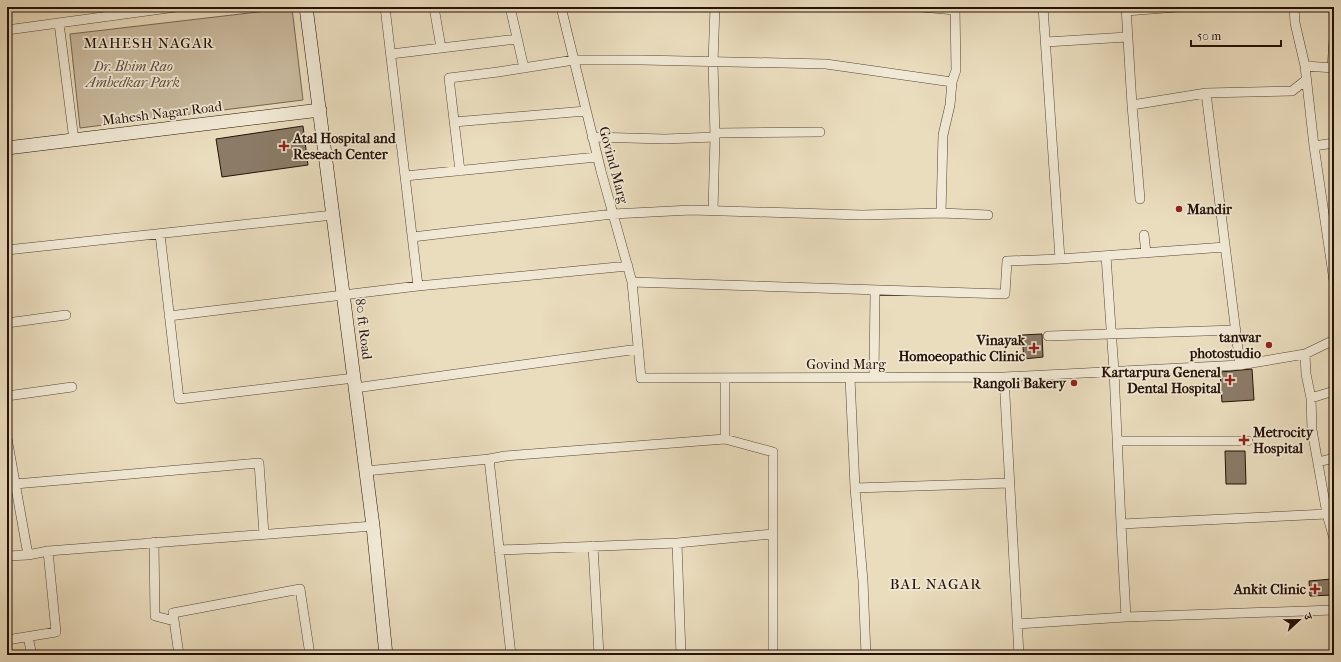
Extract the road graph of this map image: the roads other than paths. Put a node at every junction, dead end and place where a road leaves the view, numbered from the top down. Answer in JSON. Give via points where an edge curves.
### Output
{"nodes":[{"id":1,"x":176,"y":7,"type":"edge"},
{"id":2,"x":306,"y":7,"type":"edge"},
{"id":3,"x":385,"y":7,"type":"edge"},
{"id":4,"x":434,"y":7,"type":"edge"},
{"id":5,"x":510,"y":7,"type":"edge"},
{"id":6,"x":561,"y":7,"type":"edge"},
{"id":7,"x":715,"y":7,"type":"edge"},
{"id":8,"x":921,"y":7,"type":"edge"},
{"id":9,"x":1043,"y":7,"type":"edge"},
{"id":10,"x":1177,"y":7,"type":"edge"},
{"id":11,"x":1294,"y":7,"type":"edge"},
{"id":12,"x":955,"y":9,"type":"edge"},
{"id":13,"x":1126,"y":9,"type":"edge"},
{"id":14,"x":59,"y":23,"type":"junction"},
{"id":15,"x":7,"y":30,"type":"edge"},
{"id":16,"x":1127,"y":37,"type":"junction"},
{"id":17,"x":517,"y":39,"type":"junction"},
{"id":18,"x":1334,"y":39,"type":"edge"},
{"id":19,"x":1046,"y":42,"type":"junction"},
{"id":20,"x":440,"y":48,"type":"junction"},
{"id":21,"x":391,"y":54,"type":"junction"},
{"id":22,"x":574,"y":60,"type":"junction"},
{"id":23,"x":713,"y":62,"type":"junction"},
{"id":24,"x":1306,"y":66,"type":"junction"},
{"id":25,"x":524,"y":68,"type":"junction"},
{"id":26,"x":1333,"y":68,"type":"edge"},
{"id":27,"x":1306,"y":80,"type":"junction"},
{"id":28,"x":952,"y":82,"type":"junction"},
{"id":29,"x":1206,"y":93,"type":"junction"},
{"id":30,"x":1132,"y":105,"type":"junction"},
{"id":31,"x":320,"y":110,"type":"junction"},
{"id":32,"x":586,"y":111,"type":"junction"},
{"id":33,"x":454,"y":122,"type":"junction"},
{"id":34,"x":820,"y":132,"type":"dead end"},
{"id":35,"x":715,"y":135,"type":"junction"},
{"id":36,"x":592,"y":137,"type":"junction"},
{"id":37,"x":74,"y":140,"type":"junction"},
{"id":38,"x":1334,"y":143,"type":"edge"},
{"id":39,"x":1314,"y":146,"type":"junction"},
{"id":40,"x":7,"y":148,"type":"edge"},
{"id":41,"x":597,"y":157,"type":"junction"},
{"id":42,"x":460,"y":171,"type":"junction"},
{"id":43,"x":405,"y":176,"type":"junction"},
{"id":44,"x":1140,"y":199,"type":"dead end"},
{"id":45,"x":713,"y":210,"type":"junction"},
{"id":46,"x":941,"y":213,"type":"junction"},
{"id":47,"x":613,"y":214,"type":"junction"},
{"id":48,"x":333,"y":215,"type":"junction"},
{"id":49,"x":988,"y":215,"type":"dead end"},
{"id":50,"x":160,"y":234,"type":"junction"},
{"id":51,"x":1144,"y":235,"type":"dead end"},
{"id":52,"x":412,"y":237,"type":"junction"},
{"id":53,"x":1331,"y":239,"type":"edge"},
{"id":54,"x":1225,"y":247,"type":"junction"},
{"id":55,"x":7,"y":250,"type":"edge"},
{"id":56,"x":1146,"y":253,"type":"junction"},
{"id":57,"x":1106,"y":256,"type":"junction"},
{"id":58,"x":1060,"y":259,"type":"junction"},
{"id":59,"x":628,"y":266,"type":"junction"},
{"id":60,"x":1334,"y":281,"type":"edge"},
{"id":61,"x":632,"y":282,"type":"junction"},
{"id":62,"x":418,"y":286,"type":"junction"},
{"id":63,"x":875,"y":290,"type":"junction"},
{"id":64,"x":344,"y":295,"type":"junction"},
{"id":65,"x":66,"y":315,"type":"dead end"},
{"id":66,"x":169,"y":316,"type":"junction"},
{"id":67,"x":7,"y":322,"type":"edge"},
{"id":68,"x":1236,"y":330,"type":"junction"},
{"id":69,"x":1112,"y":334,"type":"junction"},
{"id":70,"x":1048,"y":336,"type":"dead end"},
{"id":71,"x":1334,"y":340,"type":"edge"},
{"id":72,"x":638,"y":349,"type":"junction"},
{"id":73,"x":1305,"y":354,"type":"junction"},
{"id":74,"x":1240,"y":365,"type":"junction"},
{"id":75,"x":1114,"y":371,"type":"junction"},
{"id":76,"x":1004,"y":377,"type":"junction"},
{"id":77,"x":725,"y":378,"type":"junction"},
{"id":78,"x":850,"y":378,"type":"junction"},
{"id":79,"x":874,"y":378,"type":"junction"},
{"id":80,"x":355,"y":383,"type":"junction"},
{"id":81,"x":72,"y":387,"type":"dead end"},
{"id":82,"x":1334,"y":391,"type":"edge"},
{"id":83,"x":7,"y":396,"type":"edge"},
{"id":84,"x":1311,"y":398,"type":"junction"},
{"id":85,"x":7,"y":438,"type":"edge"},
{"id":86,"x":725,"y":439,"type":"junction"},
{"id":87,"x":1117,"y":441,"type":"junction"},
{"id":88,"x":1248,"y":441,"type":"dead end"},
{"id":89,"x":1334,"y":458,"type":"edge"},
{"id":90,"x":489,"y":459,"type":"junction"},
{"id":91,"x":1318,"y":462,"type":"junction"},
{"id":92,"x":366,"y":471,"type":"junction"},
{"id":93,"x":1009,"y":483,"type":"junction"},
{"id":94,"x":15,"y":484,"type":"junction"},
{"id":95,"x":855,"y":488,"type":"junction"},
{"id":96,"x":1327,"y":514,"type":"junction"},
{"id":97,"x":1121,"y":524,"type":"junction"},
{"id":98,"x":373,"y":526,"type":"junction"},
{"id":99,"x":264,"y":534,"type":"junction"},
{"id":100,"x":773,"y":534,"type":"junction"},
{"id":101,"x":1334,"y":539,"type":"edge"},
{"id":102,"x":154,"y":542,"type":"junction"},
{"id":103,"x":677,"y":543,"type":"junction"},
{"id":104,"x":593,"y":546,"type":"junction"},
{"id":105,"x":499,"y":550,"type":"junction"},
{"id":106,"x":48,"y":551,"type":"junction"},
{"id":107,"x":28,"y":555,"type":"junction"},
{"id":108,"x":7,"y":556,"type":"edge"},
{"id":109,"x":1334,"y":610,"type":"edge"},
{"id":110,"x":1126,"y":617,"type":"junction"},
{"id":111,"x":174,"y":621,"type":"junction"},
{"id":112,"x":1017,"y":624,"type":"junction"},
{"id":113,"x":28,"y":637,"type":"junction"},
{"id":114,"x":7,"y":640,"type":"edge"},
{"id":115,"x":32,"y":655,"type":"edge"},
{"id":116,"x":179,"y":655,"type":"edge"},
{"id":117,"x":310,"y":655,"type":"edge"},
{"id":118,"x":386,"y":655,"type":"edge"},
{"id":119,"x":511,"y":655,"type":"edge"},
{"id":120,"x":599,"y":655,"type":"edge"},
{"id":121,"x":681,"y":655,"type":"edge"},
{"id":122,"x":773,"y":655,"type":"edge"},
{"id":123,"x":866,"y":655,"type":"edge"},
{"id":124,"x":1019,"y":655,"type":"edge"}],
"edges":[{"from":1,"to":14,"type":"street"},
{"from":2,"to":31,"type":"street","name":"80 ft Road"},
{"from":3,"to":21,"type":"street"},
{"from":4,"to":20,"type":"street"},
{"from":5,"to":17,"type":"street"},
{"from":6,"to":22,"type":"street","name":"Govind Marg"},
{"from":7,"to":23,"type":"street"},
{"from":8,"to":12,"type":"street"},
{"from":9,"to":19,"type":"street"},
{"from":10,"to":13,"type":"street"},
{"from":11,"to":24,"type":"street","via":[[1295,23]]},
{"from":12,"to":28,"type":"street","via":[[956,70]]},
{"from":13,"to":16,"type":"street"},
{"from":14,"to":15,"type":"street"},
{"from":14,"to":37,"type":"street"},
{"from":16,"to":19,"type":"street"},
{"from":16,"to":30,"type":"street"},
{"from":17,"to":20,"type":"street"},
{"from":17,"to":25,"type":"street"},
{"from":18,"to":26,"type":"street"},
{"from":19,"to":58,"type":"street"},
{"from":20,"to":21,"type":"street"},
{"from":21,"to":43,"type":"street"},
{"from":22,"to":23,"type":"street"},
{"from":22,"to":25,"type":"street"},
{"from":22,"to":32,"type":"street","name":"Govind Marg"},
{"from":23,"to":28,"type":"street","via":[[826,64]]},
{"from":23,"to":35,"type":"street"},
{"from":24,"to":26,"type":"street"},
{"from":24,"to":27,"type":"street"},
{"from":25,"to":33,"type":"street","via":[[449,78]]},
{"from":27,"to":29,"type":"street","via":[[1292,91]]},
{"from":27,"to":39,"type":"street"},
{"from":28,"to":46,"type":"street","via":[[943,135]]},
{"from":29,"to":30,"type":"street"},
{"from":29,"to":54,"type":"street"},
{"from":30,"to":44,"type":"street"},
{"from":31,"to":37,"type":"street","name":"Mahesh Nagar Road"},
{"from":31,"to":48,"type":"street","name":"80 ft Road"},
{"from":32,"to":33,"type":"street"},
{"from":32,"to":36,"type":"street","name":"Govind Marg"},
{"from":33,"to":42,"type":"street"},
{"from":34,"to":35,"type":"street"},
{"from":35,"to":36,"type":"street","via":[[665,139]]},
{"from":35,"to":45,"type":"street"},
{"from":36,"to":41,"type":"street","name":"Govind Marg"},
{"from":37,"to":40,"type":"street","name":"Mahesh Nagar Road"},
{"from":38,"to":39,"type":"street"},
{"from":39,"to":53,"type":"street"},
{"from":41,"to":42,"type":"street"},
{"from":41,"to":47,"type":"street","name":"Govind Marg"},
{"from":42,"to":43,"type":"street"},
{"from":43,"to":52,"type":"street"},
{"from":45,"to":46,"type":"street","via":[[862,215]]},
{"from":45,"to":47,"type":"street"},
{"from":46,"to":49,"type":"street"},
{"from":47,"to":52,"type":"street"},
{"from":47,"to":59,"type":"street","name":"Govind Marg"},
{"from":48,"to":50,"type":"street"},
{"from":48,"to":64,"type":"street","name":"80 ft Road"},
{"from":50,"to":55,"type":"street"},
{"from":50,"to":66,"type":"street"},
{"from":51,"to":56,"type":"street"},
{"from":52,"to":62,"type":"street"},
{"from":53,"to":60,"type":"street"},
{"from":54,"to":56,"type":"street"},
{"from":54,"to":68,"type":"street"},
{"from":56,"to":57,"type":"street"},
{"from":57,"to":58,"type":"street"},
{"from":57,"to":69,"type":"street"},
{"from":58,"to":63,"type":"street","via":[[1007,261],[1005,294]]},
{"from":59,"to":61,"type":"street","name":"Govind Marg"},
{"from":59,"to":62,"type":"street"},
{"from":61,"to":63,"type":"street"},
{"from":61,"to":72,"type":"street","name":"Govind Marg"},
{"from":62,"to":64,"type":"street"},
{"from":63,"to":79,"type":"street"},
{"from":64,"to":66,"type":"street"},
{"from":64,"to":80,"type":"street","name":"80 ft Road"},
{"from":65,"to":67,"type":"street"},
{"from":66,"to":80,"type":"street","via":[[179,399]]},
{"from":68,"to":69,"type":"street"},
{"from":68,"to":74,"type":"street"},
{"from":69,"to":70,"type":"street"},
{"from":69,"to":75,"type":"street"},
{"from":71,"to":73,"type":"street","name":"Govind Marg"},
{"from":72,"to":77,"type":"street","name":"Govind Marg","via":[[642,378]]},
{"from":72,"to":80,"type":"street"},
{"from":73,"to":74,"type":"street","name":"Govind Marg"},
{"from":73,"to":84,"type":"street"},
{"from":74,"to":75,"type":"street","name":"Govind Marg"},
{"from":75,"to":76,"type":"street","name":"Govind Marg"},
{"from":75,"to":87,"type":"street"},
{"from":76,"to":79,"type":"street","name":"Govind Marg"},
{"from":76,"to":93,"type":"street"},
{"from":77,"to":78,"type":"street","name":"Govind Marg"},
{"from":77,"to":86,"type":"street"},
{"from":78,"to":79,"type":"street","name":"Govind Marg"},
{"from":78,"to":95,"type":"street"},
{"from":80,"to":92,"type":"street","name":"80 ft Road"},
{"from":81,"to":83,"type":"street"},
{"from":82,"to":84,"type":"street"},
{"from":84,"to":91,"type":"street","via":[[1312,430]]},
{"from":85,"to":94,"type":"street"},
{"from":86,"to":90,"type":"street"},
{"from":86,"to":100,"type":"street","via":[[773,452]]},
{"from":87,"to":88,"type":"street"},
{"from":87,"to":97,"type":"street"},
{"from":89,"to":91,"type":"street"},
{"from":90,"to":92,"type":"street"},
{"from":90,"to":105,"type":"street"},
{"from":91,"to":96,"type":"street"},
{"from":92,"to":98,"type":"street","name":"80 ft Road"},
{"from":93,"to":95,"type":"street"},
{"from":93,"to":112,"type":"street"},
{"from":94,"to":99,"type":"street","via":[[259,463]]},
{"from":94,"to":107,"type":"street"},
{"from":95,"to":123,"type":"street"},
{"from":96,"to":97,"type":"street"},
{"from":96,"to":101,"type":"street"},
{"from":97,"to":110,"type":"street"},
{"from":98,"to":99,"type":"street"},
{"from":98,"to":118,"type":"street","name":"80 ft Road"},
{"from":99,"to":102,"type":"street"},
{"from":100,"to":103,"type":"street"},
{"from":100,"to":122,"type":"street"},
{"from":102,"to":106,"type":"street"},
{"from":102,"to":111,"type":"street","via":[[155,616]]},
{"from":103,"to":104,"type":"street"},
{"from":103,"to":121,"type":"street"},
{"from":104,"to":105,"type":"street"},
{"from":104,"to":120,"type":"street"},
{"from":105,"to":119,"type":"street"},
{"from":106,"to":107,"type":"street"},
{"from":106,"to":113,"type":"street","via":[[56,632]]},
{"from":107,"to":108,"type":"street"},
{"from":109,"to":110,"type":"street"},
{"from":110,"to":112,"type":"street"},
{"from":111,"to":116,"type":"street"},
{"from":111,"to":117,"type":"street","via":[[173,613],[300,589]]},
{"from":112,"to":124,"type":"street"},
{"from":113,"to":114,"type":"street"},
{"from":113,"to":115,"type":"street"}]}
